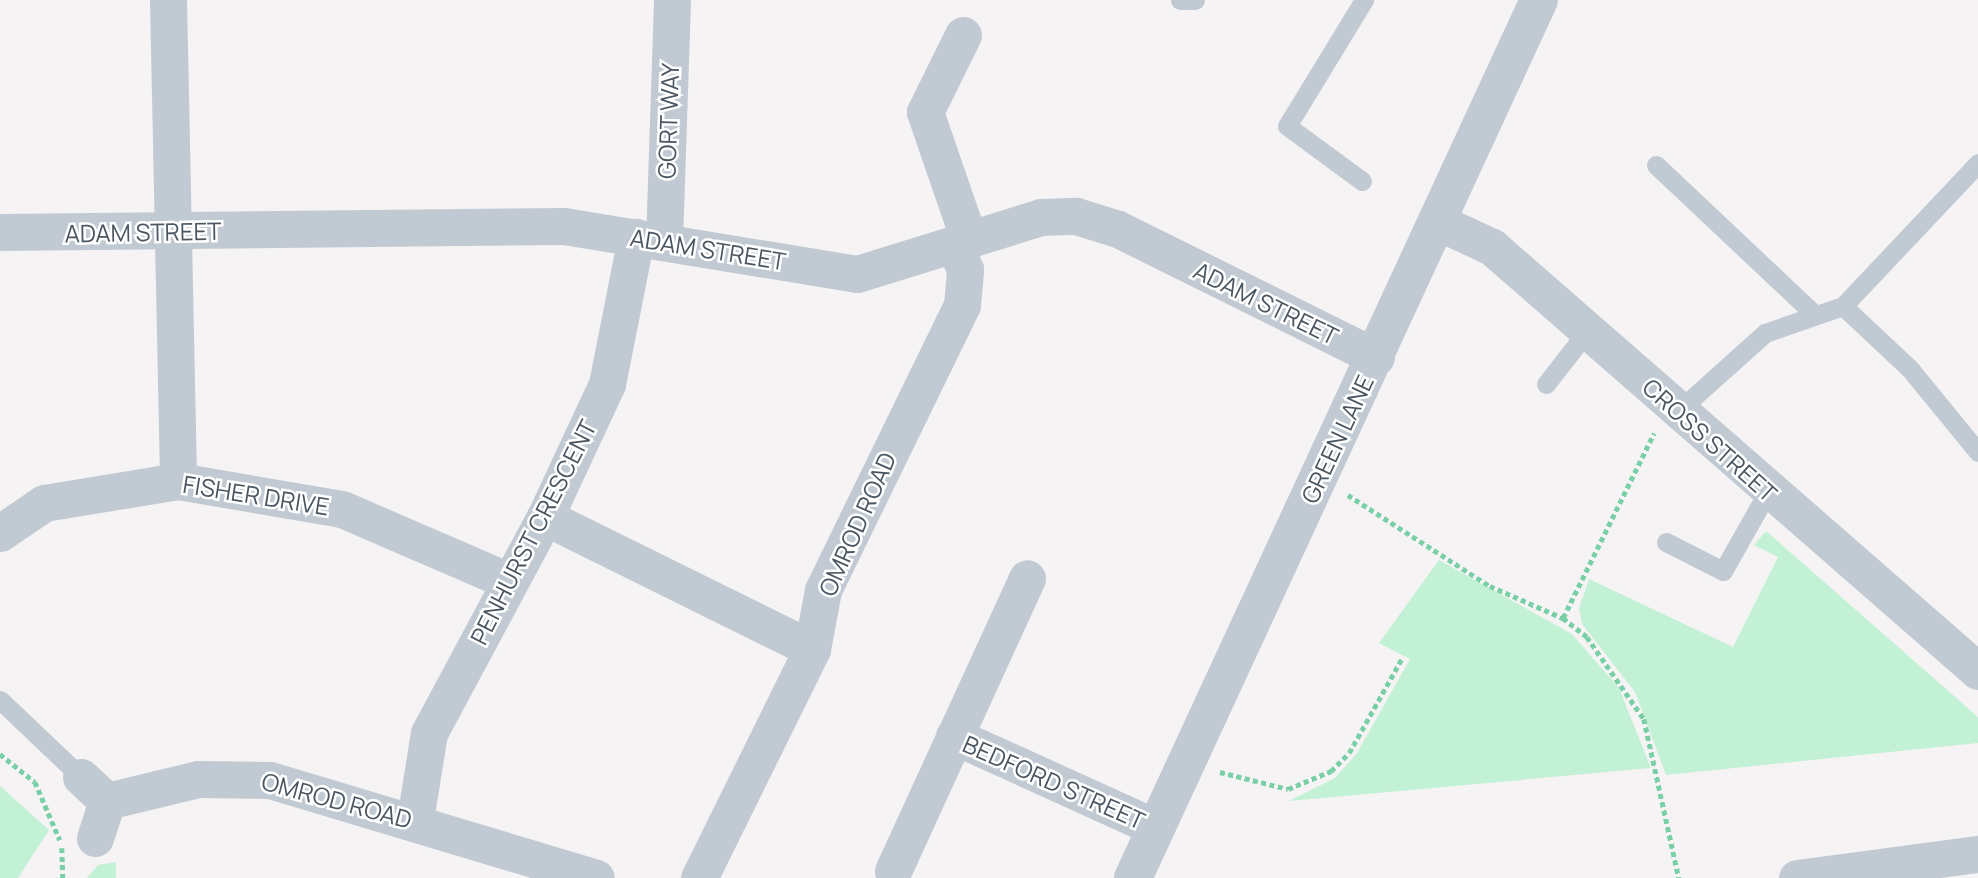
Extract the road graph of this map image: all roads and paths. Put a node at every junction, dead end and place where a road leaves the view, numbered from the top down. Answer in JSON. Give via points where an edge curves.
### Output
{"nodes":[{"id":1,"x":168,"y":0,"type":"edge"},
{"id":2,"x":672,"y":0,"type":"edge"},
{"id":3,"x":1180,"y":0,"type":"edge"},
{"id":4,"x":1195,"y":0,"type":"edge"},
{"id":5,"x":1364,"y":0,"type":"edge"},
{"id":6,"x":1539,"y":0,"type":"edge"},
{"id":7,"x":963,"y":35,"type":"dead end"},
{"id":8,"x":1978,"y":163,"type":"edge"},
{"id":9,"x":1656,"y":165,"type":"dead end"},
{"id":10,"x":1363,"y":181,"type":"dead end"},
{"id":11,"x":1436,"y":221,"type":"junction"},
{"id":12,"x":176,"y":231,"type":"junction"},
{"id":13,"x":0,"y":232,"type":"edge"},
{"id":14,"x":650,"y":239,"type":"junction"},
{"id":15,"x":962,"y":242,"type":"junction"},
{"id":16,"x":1843,"y":306,"type":"junction"},
{"id":17,"x":1815,"y":315,"type":"junction"},
{"id":18,"x":1588,"y":330,"type":"junction"},
{"id":19,"x":1376,"y":357,"type":"junction"},
{"id":20,"x":1546,"y":384,"type":"dead end"},
{"id":21,"x":1678,"y":411,"type":"junction"},
{"id":22,"x":1978,"y":452,"type":"edge"},
{"id":23,"x":1319,"y":477,"type":"junction"},
{"id":24,"x":178,"y":481,"type":"junction"},
{"id":25,"x":1767,"y":493,"type":"junction"},
{"id":26,"x":545,"y":517,"type":"junction"},
{"id":27,"x":0,"y":533,"type":"edge"},
{"id":28,"x":1666,"y":541,"type":"dead end"},
{"id":29,"x":1027,"y":578,"type":"dead end"},
{"id":30,"x":508,"y":581,"type":"junction"},
{"id":31,"x":1563,"y":618,"type":"junction"},
{"id":32,"x":812,"y":649,"type":"junction"},
{"id":33,"x":1402,"y":658,"type":"dead end"},
{"id":34,"x":1978,"y":671,"type":"edge"},
{"id":35,"x":0,"y":700,"type":"edge"},
{"id":36,"x":954,"y":736,"type":"junction"},
{"id":37,"x":0,"y":754,"type":"edge"},
{"id":38,"x":1187,"y":759,"type":"junction"},
{"id":39,"x":94,"y":789,"type":"junction"},
{"id":40,"x":415,"y":820,"type":"junction"},
{"id":41,"x":1155,"y":827,"type":"junction"},
{"id":42,"x":95,"y":838,"type":"dead end"},
{"id":43,"x":1978,"y":854,"type":"edge"},
{"id":44,"x":893,"y":870,"type":"dead end"},
{"id":45,"x":64,"y":878,"type":"edge"},
{"id":46,"x":596,"y":878,"type":"edge"},
{"id":47,"x":699,"y":878,"type":"edge"},
{"id":48,"x":1133,"y":878,"type":"edge"},
{"id":49,"x":1679,"y":878,"type":"edge"},
{"id":50,"x":1797,"y":878,"type":"edge"}],
"edges":[{"from":1,"to":12,"type":"street"},
{"from":2,"to":14,"type":"street","name":"GORT WAY"},
{"from":3,"to":4,"type":"lane"},
{"from":5,"to":10,"type":"lane","via":[[1287,126]]},
{"from":6,"to":11,"type":"street","name":"GREEN LANE"},
{"from":7,"to":15,"type":"street","name":"OMROD ROAD","via":[[925,112]]},
{"from":8,"to":16,"type":"lane"},
{"from":9,"to":17,"type":"lane"},
{"from":11,"to":18,"type":"street","name":"CROSS STREET","via":[[1492,247]]},
{"from":11,"to":19,"type":"street","name":"GREEN LANE"},
{"from":12,"to":13,"type":"street","name":"ADAM STREET"},
{"from":12,"to":14,"type":"street","name":"ADAM STREET","via":[[564,226]]},
{"from":12,"to":24,"type":"street"},
{"from":14,"to":15,"type":"street","name":"ADAM STREET","via":[[857,274]]},
{"from":14,"to":26,"type":"street","name":"PENHURST CRESCENT","via":[[607,384]]},
{"from":15,"to":19,"type":"street","name":"ADAM STREET","via":[[1041,217],[1076,216],[1118,229]]},
{"from":15,"to":32,"type":"street","name":"OMROD ROAD","via":[[962,305],[823,590]]},
{"from":16,"to":17,"type":"lane"},
{"from":16,"to":22,"type":"lane","via":[[1910,369]]},
{"from":17,"to":21,"type":"lane","via":[[1765,333]]},
{"from":18,"to":20,"type":"lane"},
{"from":18,"to":21,"type":"street","name":"CROSS STREET"},
{"from":19,"to":23,"type":"street","name":"GREEN LANE"},
{"from":21,"to":25,"type":"street","name":"CROSS STREET"},
{"from":21,"to":31,"type":"path","via":[[1655,431]]},
{"from":23,"to":31,"type":"path","via":[[1490,586]]},
{"from":23,"to":38,"type":"street","name":"GREEN LANE"},
{"from":24,"to":27,"type":"street","name":"FISHER DRIVE","via":[[44,503]]},
{"from":24,"to":30,"type":"street","name":"FISHER DRIVE","via":[[342,509]]},
{"from":25,"to":28,"type":"lane","via":[[1723,571]]},
{"from":25,"to":34,"type":"street","name":"CROSS STREET"},
{"from":26,"to":30,"type":"street","name":"PENHURST CRESCENT"},
{"from":26,"to":32,"type":"street"},
{"from":29,"to":36,"type":"street","name":"BEDFORD STREET"},
{"from":30,"to":40,"type":"street","name":"PENHURST CRESCENT","via":[[429,733]]},
{"from":31,"to":49,"type":"path","via":[[1617,674],[1644,719]]},
{"from":32,"to":47,"type":"street","name":"OMROD ROAD"},
{"from":33,"to":38,"type":"path","via":[[1349,753],[1307,785],[1261,787]]},
{"from":35,"to":39,"type":"lane"},
{"from":36,"to":41,"type":"street","name":"BEDFORD STREET"},
{"from":36,"to":44,"type":"street","name":"BEDFORD STREET"},
{"from":37,"to":45,"type":"path","via":[[43,797],[61,842]]},
{"from":38,"to":41,"type":"street","name":"GREEN LANE"},
{"from":39,"to":40,"type":"street","name":"OMROD ROAD","via":[[237,777],[303,787]]},
{"from":39,"to":42,"type":"street"},
{"from":40,"to":46,"type":"street","name":"OMROD ROAD"},
{"from":41,"to":48,"type":"street","name":"GREEN LANE"},
{"from":43,"to":50,"type":"street"}]}
